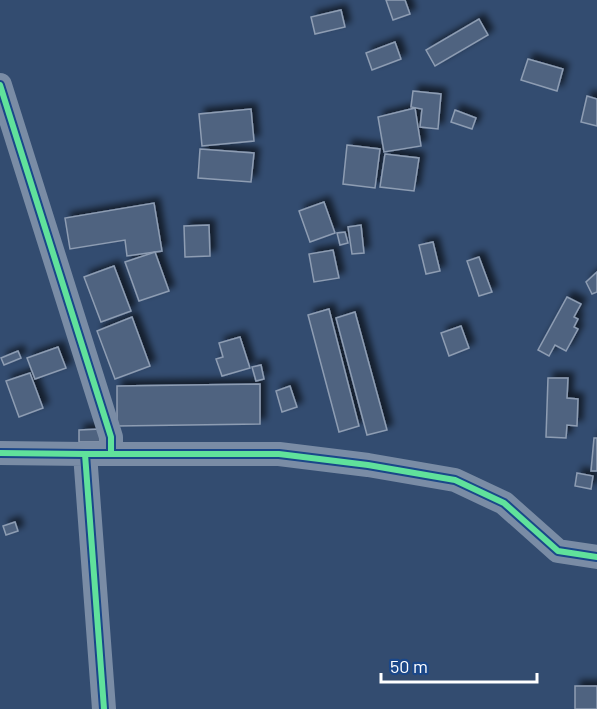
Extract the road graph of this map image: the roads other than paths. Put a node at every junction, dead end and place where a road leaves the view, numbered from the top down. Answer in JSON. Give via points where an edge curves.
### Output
{"nodes":[{"id":1,"x":0,"y":85,"type":"edge"},
{"id":2,"x":0,"y":453,"type":"edge"},
{"id":3,"x":85,"y":454,"type":"junction"},
{"id":4,"x":111,"y":454,"type":"junction"},
{"id":5,"x":597,"y":557,"type":"edge"},
{"id":6,"x":104,"y":709,"type":"edge"}],
"edges":[{"from":1,"to":4,"type":"street","via":[[111,437]]},
{"from":2,"to":3,"type":"street"},
{"from":3,"to":4,"type":"street"},
{"from":3,"to":6,"type":"street"},
{"from":4,"to":5,"type":"street","via":[[279,454],[455,480],[504,503],[558,551]]}]}
